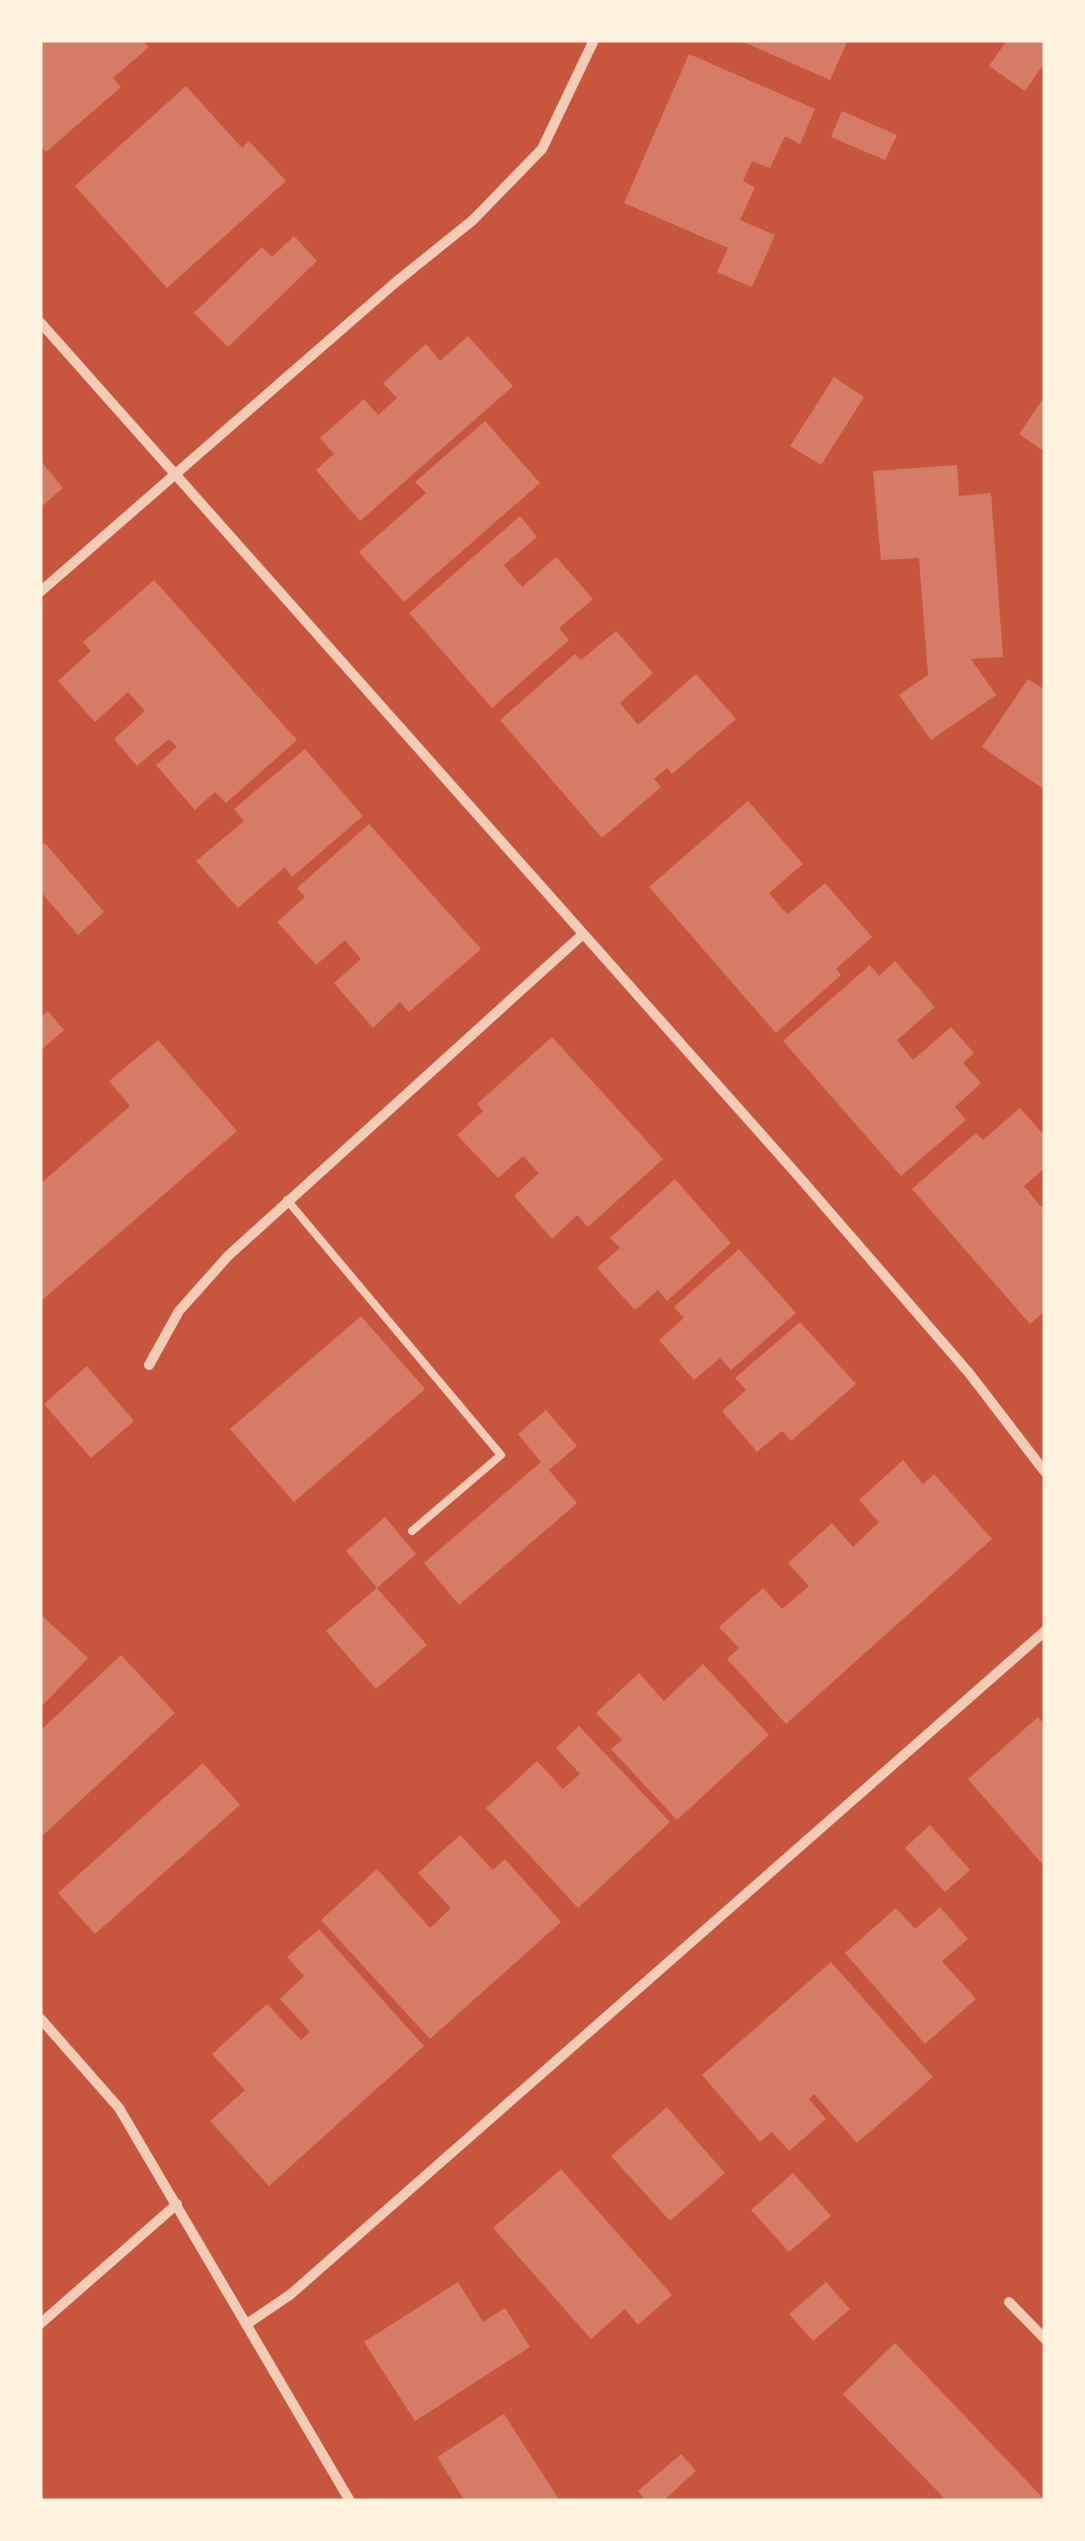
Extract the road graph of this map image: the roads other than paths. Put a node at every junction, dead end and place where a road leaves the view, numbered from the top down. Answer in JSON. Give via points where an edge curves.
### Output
{"nodes":[{"id":1,"x":594,"y":40,"type":"edge"},
{"id":2,"x":40,"y":322,"type":"edge"},
{"id":3,"x":172,"y":474,"type":"junction"},
{"id":4,"x":40,"y":592,"type":"edge"},
{"id":5,"x":582,"y":935,"type":"junction"},
{"id":6,"x":287,"y":1200,"type":"junction"},
{"id":7,"x":149,"y":1364,"type":"dead end"},
{"id":8,"x":1045,"y":1472,"type":"edge"},
{"id":9,"x":412,"y":1531,"type":"dead end"},
{"id":10,"x":1045,"y":1631,"type":"edge"},
{"id":11,"x":40,"y":2018,"type":"edge"},
{"id":12,"x":176,"y":2204,"type":"junction"},
{"id":13,"x":1009,"y":2302,"type":"dead end"},
{"id":14,"x":40,"y":2324,"type":"edge"},
{"id":15,"x":247,"y":2324,"type":"junction"},
{"id":16,"x":1045,"y":2339,"type":"edge"},
{"id":17,"x":350,"y":2501,"type":"edge"}],
"edges":[{"from":1,"to":3,"type":"street","via":[[542,149],[472,220]]},
{"from":2,"to":3,"type":"street"},
{"from":3,"to":4,"type":"street"},
{"from":3,"to":5,"type":"street"},
{"from":5,"to":6,"type":"street"},
{"from":5,"to":8,"type":"street","via":[[802,1179]]},
{"from":6,"to":7,"type":"street","via":[[180,1311]]},
{"from":6,"to":9,"type":"lane","via":[[501,1454]]},
{"from":10,"to":15,"type":"street","via":[[291,2294]]},
{"from":11,"to":12,"type":"street","via":[[119,2108]]},
{"from":12,"to":14,"type":"street"},
{"from":12,"to":15,"type":"street"},
{"from":13,"to":16,"type":"street"},
{"from":15,"to":17,"type":"street"}]}
